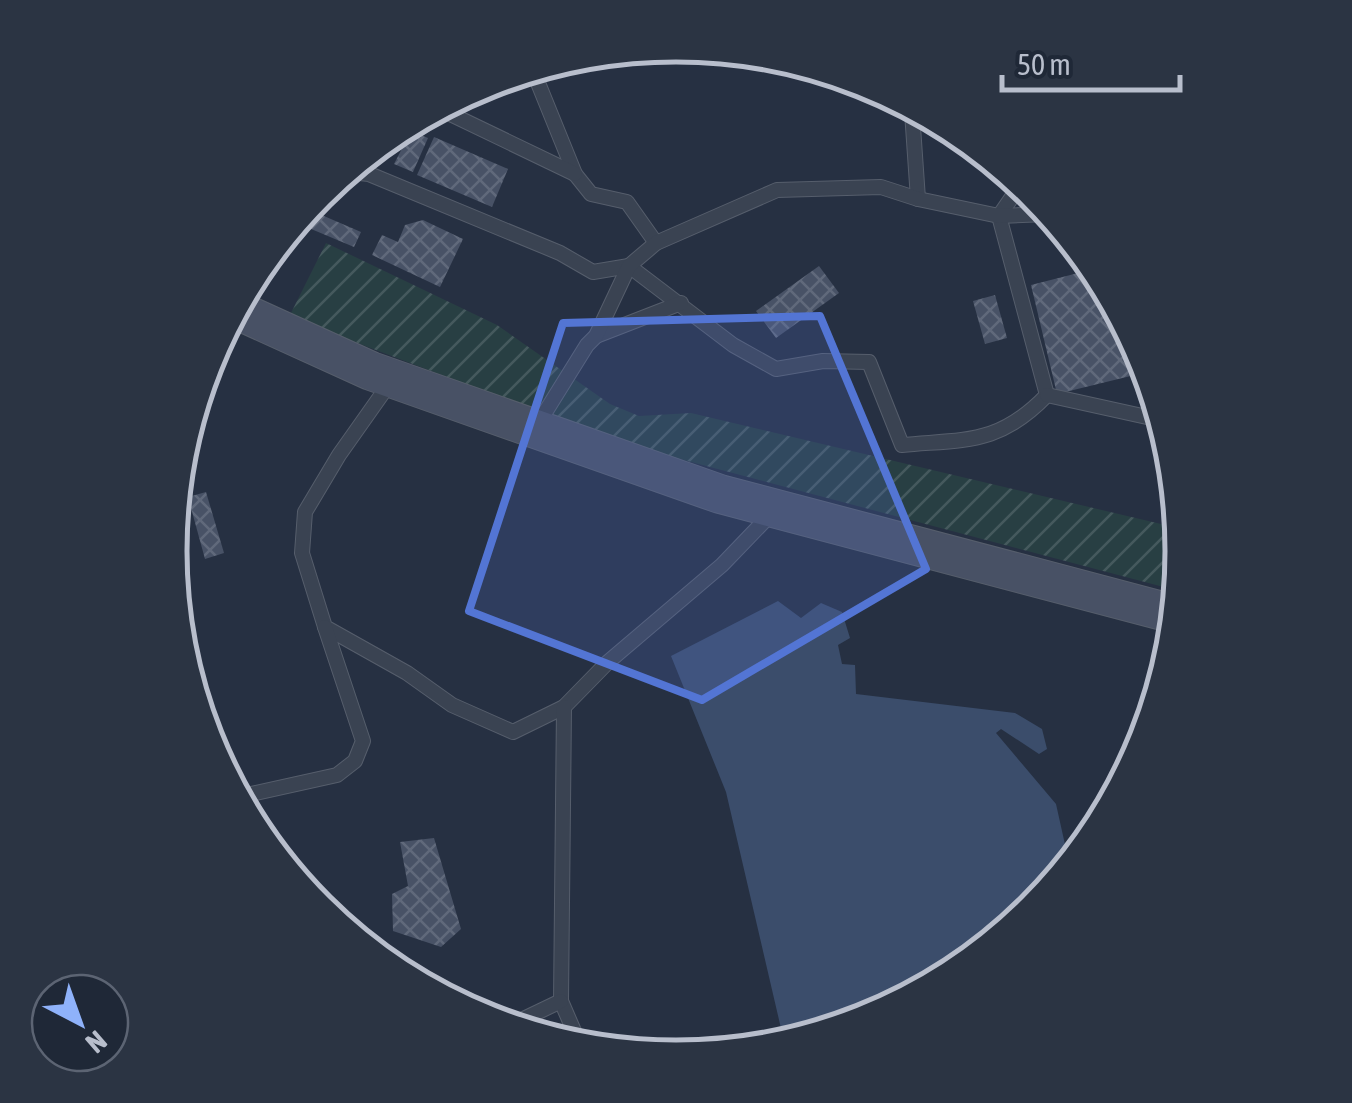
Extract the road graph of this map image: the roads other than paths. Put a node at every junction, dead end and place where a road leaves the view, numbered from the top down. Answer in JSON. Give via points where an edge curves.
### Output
{"nodes":[{"id":1,"x":538,"y":82,"type":"edge"},
{"id":2,"x":454,"y":116,"type":"edge"},
{"id":3,"x":913,"y":124,"type":"edge"},
{"id":4,"x":366,"y":174,"type":"edge"},
{"id":5,"x":575,"y":174,"type":"junction"},
{"id":6,"x":1012,"y":197,"type":"edge"},
{"id":7,"x":918,"y":198,"type":"junction"},
{"id":8,"x":1030,"y":215,"type":"edge"},
{"id":9,"x":999,"y":216,"type":"junction"},
{"id":10,"x":656,"y":243,"type":"junction"},
{"id":11,"x":629,"y":266,"type":"junction"},
{"id":12,"x":681,"y":303,"type":"junction"},
{"id":13,"x":248,"y":315,"type":"edge"},
{"id":14,"x":596,"y":336,"type":"junction"},
{"id":15,"x":392,"y":378,"type":"junction"},
{"id":16,"x":1047,"y":395,"type":"junction"},
{"id":17,"x":1146,"y":417,"type":"edge"},
{"id":18,"x":536,"y":428,"type":"junction"},
{"id":19,"x":776,"y":509,"type":"junction"},
{"id":20,"x":1161,"y":611,"type":"edge"},
{"id":21,"x":326,"y":627,"type":"junction"},
{"id":22,"x":564,"y":707,"type":"junction"},
{"id":23,"x":252,"y":794,"type":"edge"},
{"id":24,"x":561,"y":1001,"type":"junction"},
{"id":25,"x":527,"y":1017,"type":"edge"},
{"id":26,"x":573,"y":1029,"type":"edge"}],
"edges":[{"from":1,"to":5,"type":"lane"},
{"from":2,"to":5,"type":"lane"},
{"from":3,"to":7,"type":"lane"},
{"from":4,"to":11,"type":"lane","via":[[592,272]]},
{"from":5,"to":10,"type":"lane","via":[[592,194],[626,202]]},
{"from":6,"to":9,"type":"lane"},
{"from":7,"to":9,"type":"lane"},
{"from":7,"to":10,"type":"lane","via":[[881,187],[778,190]]},
{"from":8,"to":9,"type":"lane"},
{"from":9,"to":16,"type":"lane"},
{"from":10,"to":11,"type":"lane"},
{"from":11,"to":12,"type":"lane"},
{"from":11,"to":14,"type":"lane"},
{"from":12,"to":14,"type":"lane"},
{"from":12,"to":16,"type":"lane","via":[[776,369],[868,362],[902,446],[992,436]]},
{"from":13,"to":15,"type":"main road"},
{"from":14,"to":18,"type":"lane"},
{"from":15,"to":18,"type":"main road"},
{"from":15,"to":21,"type":"lane","via":[[305,512],[302,553]]},
{"from":16,"to":17,"type":"lane"},
{"from":18,"to":19,"type":"main road"},
{"from":19,"to":20,"type":"main road"},
{"from":19,"to":22,"type":"lane"},
{"from":21,"to":22,"type":"lane","via":[[452,705],[513,732]]},
{"from":21,"to":23,"type":"lane","via":[[363,741],[355,761],[338,776]]},
{"from":22,"to":24,"type":"lane"},
{"from":24,"to":25,"type":"lane"},
{"from":24,"to":26,"type":"lane"}]}
